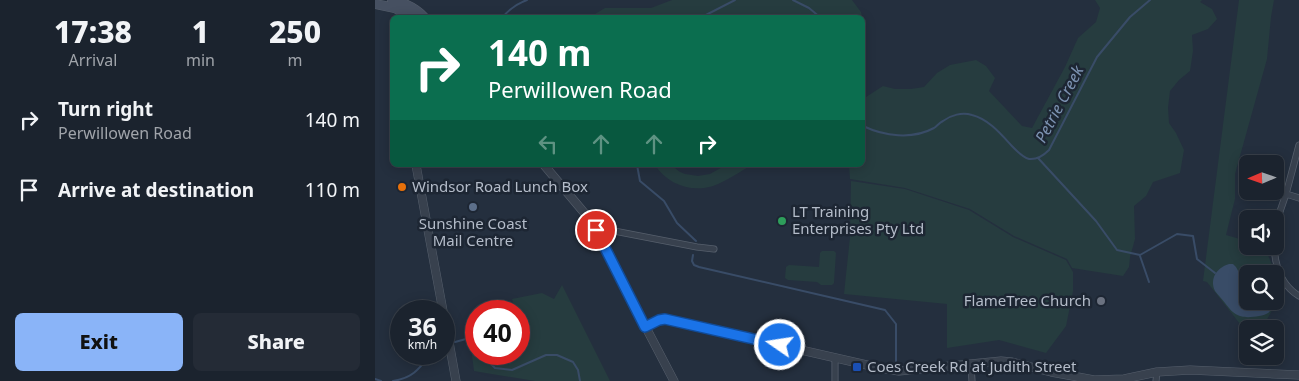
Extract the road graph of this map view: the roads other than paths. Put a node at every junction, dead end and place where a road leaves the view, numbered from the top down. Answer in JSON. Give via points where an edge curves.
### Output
{"nodes":[{"id":1,"x":392,"y":0,"type":"edge"},
{"id":2,"x":375,"y":4,"type":"edge"},
{"id":3,"x":407,"y":15,"type":"edge"},
{"id":4,"x":421,"y":15,"type":"edge"},
{"id":5,"x":1299,"y":145,"type":"edge"},
{"id":6,"x":416,"y":167,"type":"edge"},
{"id":7,"x":546,"y":167,"type":"edge"},
{"id":8,"x":1286,"y":194,"type":"junction"},
{"id":9,"x":1299,"y":198,"type":"edge"},
{"id":10,"x":1280,"y":210,"type":"edge"},
{"id":11,"x":596,"y":230,"type":"junction"},
{"id":12,"x":714,"y":248,"type":"dead end"},
{"id":13,"x":1275,"y":255,"type":"edge"},
{"id":14,"x":1299,"y":296,"type":"edge"},
{"id":15,"x":441,"y":300,"type":"edge"},
{"id":16,"x":645,"y":327,"type":"junction"},
{"id":17,"x":835,"y":358,"type":"junction"},
{"id":18,"x":971,"y":364,"type":"junction"},
{"id":19,"x":454,"y":365,"type":"edge"},
{"id":20,"x":1157,"y":372,"type":"junction"},
{"id":21,"x":1299,"y":375,"type":"edge"},
{"id":22,"x":457,"y":381,"type":"edge"},
{"id":23,"x":674,"y":381,"type":"edge"},
{"id":24,"x":835,"y":381,"type":"edge"},
{"id":25,"x":971,"y":381,"type":"edge"},
{"id":26,"x":1156,"y":381,"type":"edge"}],
"edges":[{"from":1,"to":4,"type":"main road","via":[[410,6]]},
{"from":2,"to":3,"type":"main road","via":[[395,8]]},
{"from":5,"to":8,"type":"street"},
{"from":6,"to":15,"type":"street"},
{"from":7,"to":11,"type":"street"},
{"from":8,"to":9,"type":"street"},
{"from":8,"to":10,"type":"street"},
{"from":11,"to":12,"type":"street"},
{"from":11,"to":16,"type":"street"},
{"from":13,"to":14,"type":"street","via":[[1281,277]]},
{"from":16,"to":17,"type":"street","via":[[665,319]]},
{"from":16,"to":23,"type":"street"},
{"from":17,"to":18,"type":"street","via":[[899,371]]},
{"from":17,"to":24,"type":"street"},
{"from":18,"to":20,"type":"street","via":[[1012,362],[1094,380],[1124,379]]},
{"from":18,"to":25,"type":"street"},
{"from":19,"to":22,"type":"street"},
{"from":20,"to":21,"type":"street","via":[[1199,370]]},
{"from":20,"to":26,"type":"street"}]}
